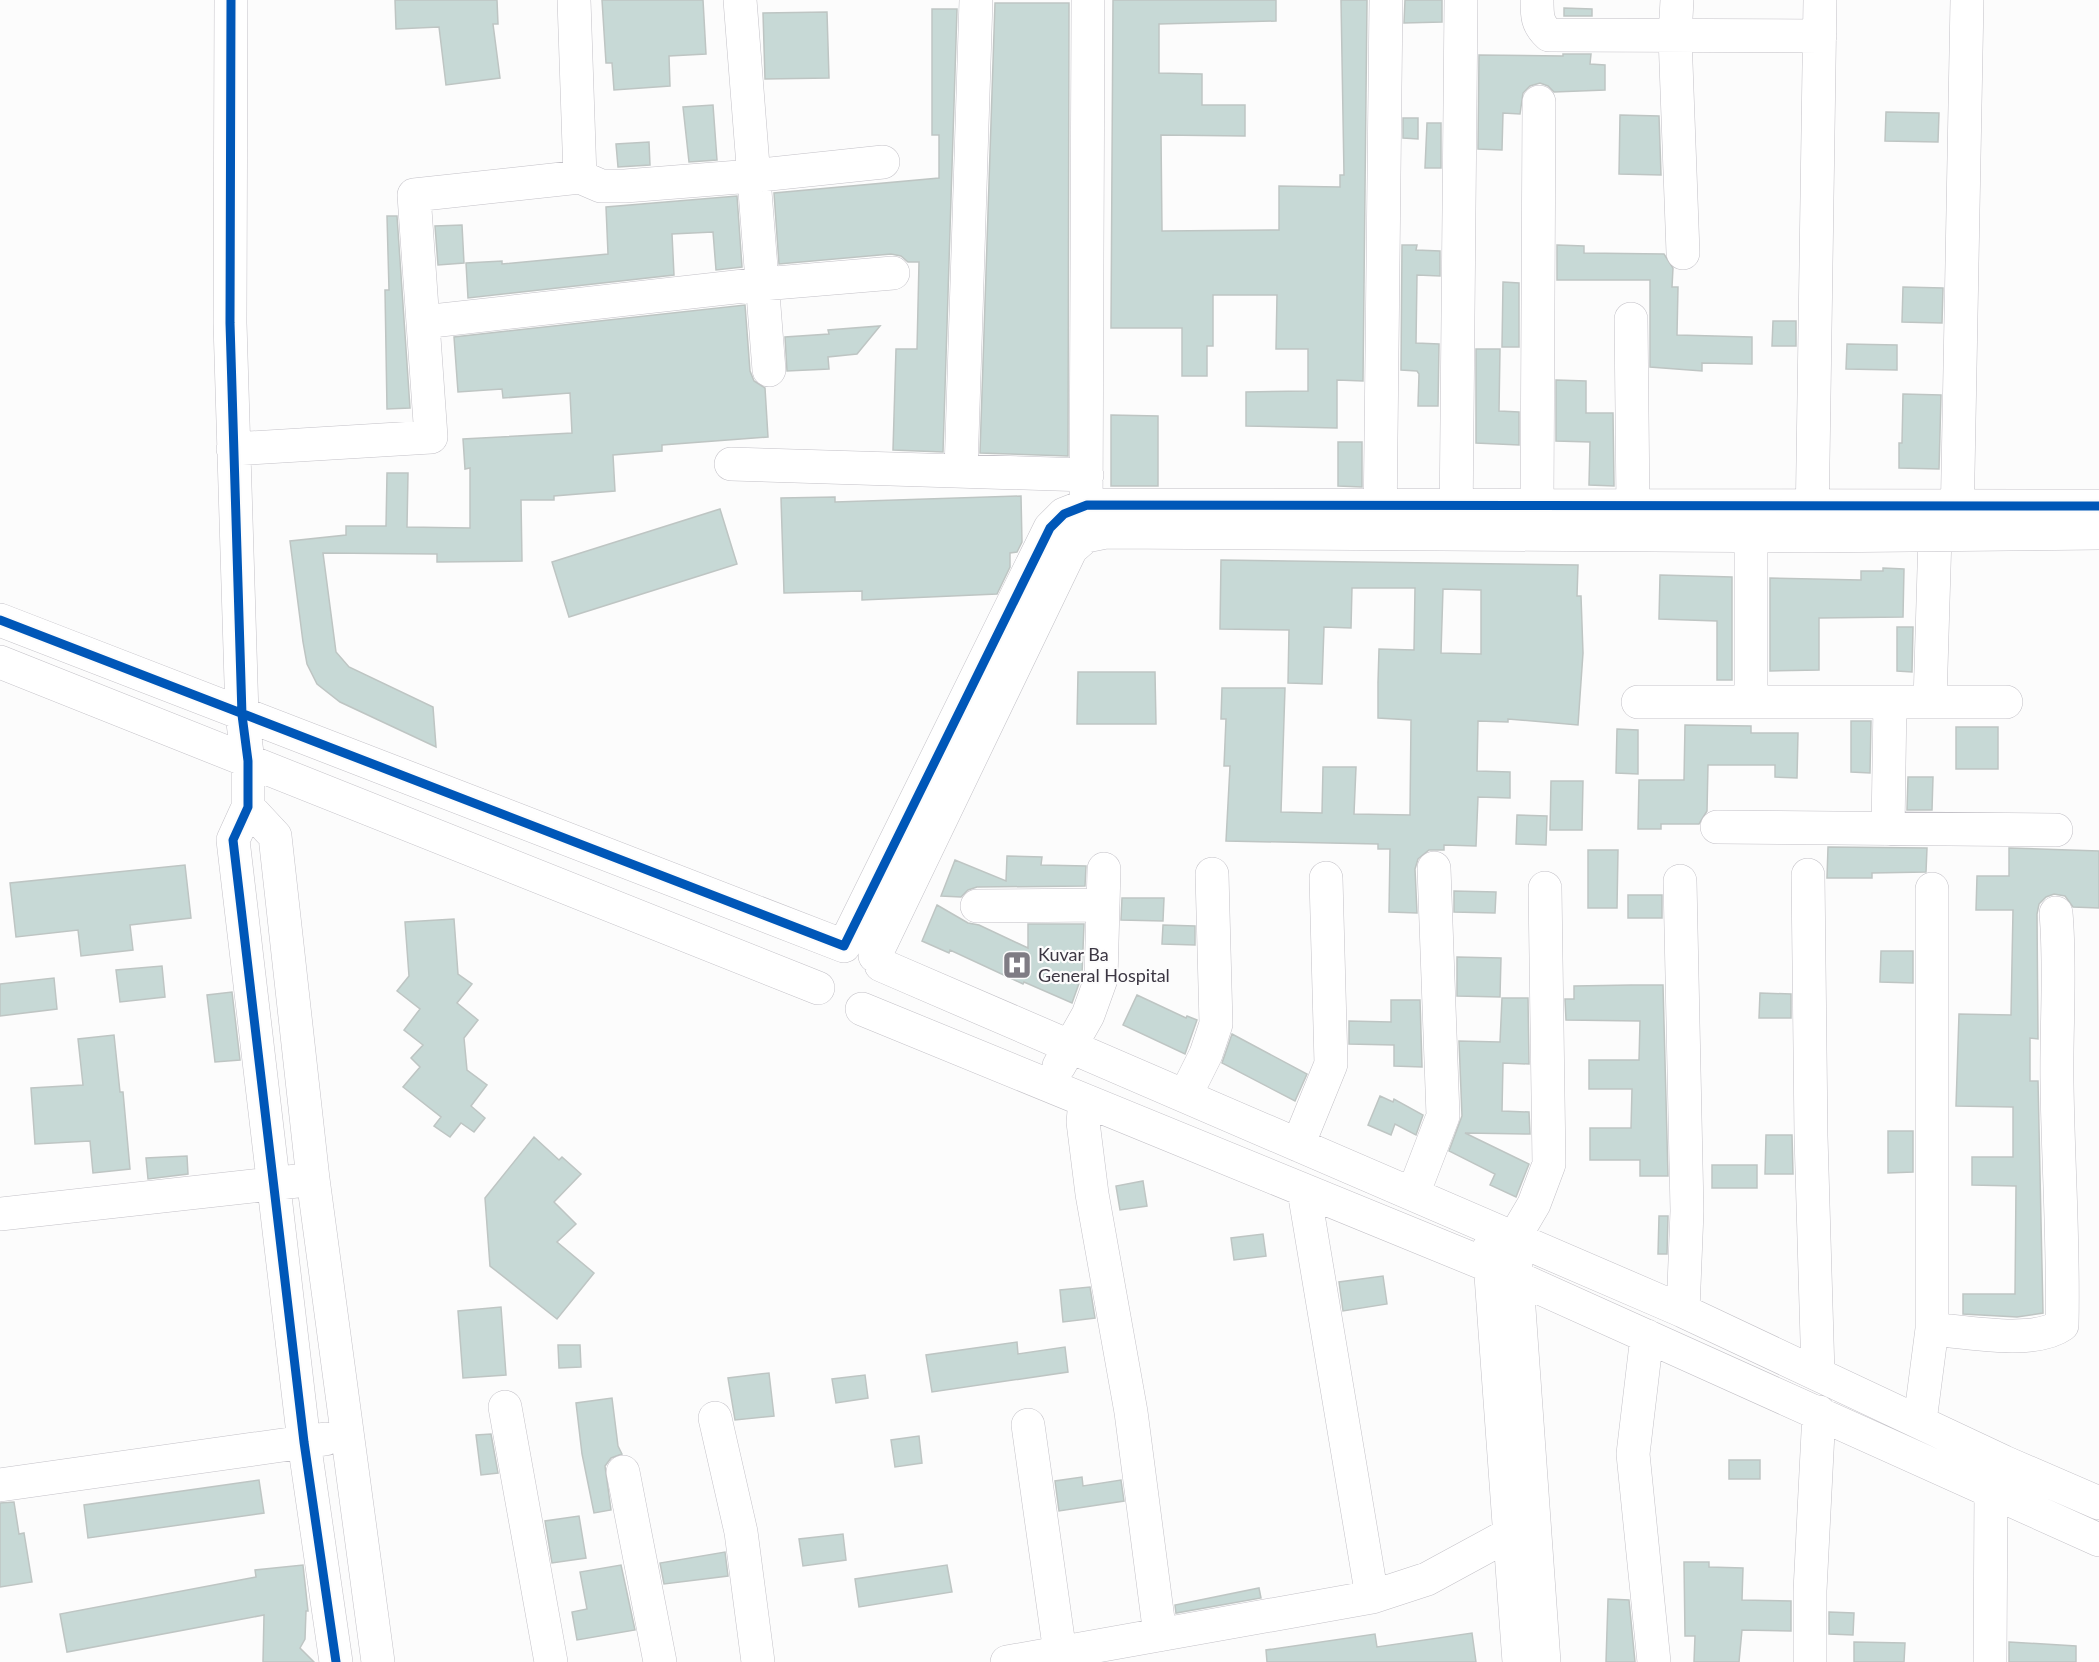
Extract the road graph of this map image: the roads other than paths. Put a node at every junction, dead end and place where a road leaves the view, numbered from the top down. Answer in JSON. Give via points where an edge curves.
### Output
{"nodes":[{"id":1,"x":231,"y":0,"type":"edge"},
{"id":2,"x":574,"y":0,"type":"edge"},
{"id":3,"x":740,"y":0,"type":"edge"},
{"id":4,"x":976,"y":0,"type":"edge"},
{"id":5,"x":1088,"y":0,"type":"edge"},
{"id":6,"x":1386,"y":0,"type":"edge"},
{"id":7,"x":1461,"y":0,"type":"edge"},
{"id":8,"x":1538,"y":0,"type":"edge"},
{"id":9,"x":1677,"y":0,"type":"edge"},
{"id":10,"x":1820,"y":0,"type":"edge"},
{"id":11,"x":1967,"y":0,"type":"edge"},
{"id":12,"x":1675,"y":36,"type":"junction"},
{"id":13,"x":1820,"y":36,"type":"junction"},
{"id":14,"x":1539,"y":102,"type":"dead end"},
{"id":15,"x":883,"y":162,"type":"dead end"},
{"id":16,"x":752,"y":176,"type":"junction"},
{"id":17,"x":580,"y":177,"type":"junction"},
{"id":18,"x":1683,"y":253,"type":"dead end"},
{"id":19,"x":894,"y":273,"type":"dead end"},
{"id":20,"x":762,"y":284,"type":"junction"},
{"id":21,"x":1631,"y":319,"type":"dead end"},
{"id":22,"x":423,"y":322,"type":"junction"},
{"id":23,"x":769,"y":370,"type":"dead end"},
{"id":24,"x":233,"y":449,"type":"junction"},
{"id":25,"x":731,"y":464,"type":"dead end"},
{"id":26,"x":961,"y":471,"type":"junction"},
{"id":27,"x":1086,"y":505,"type":"junction"},
{"id":28,"x":1537,"y":505,"type":"junction"},
{"id":29,"x":1634,"y":506,"type":"junction"},
{"id":30,"x":2099,"y":506,"type":"edge"},
{"id":31,"x":1380,"y":518,"type":"junction"},
{"id":32,"x":1456,"y":519,"type":"junction"},
{"id":33,"x":1812,"y":521,"type":"junction"},
{"id":34,"x":1950,"y":525,"type":"junction"},
{"id":35,"x":2099,"y":533,"type":"edge"},
{"id":36,"x":1751,"y":536,"type":"junction"},
{"id":37,"x":0,"y":620,"type":"edge"},
{"id":38,"x":0,"y":662,"type":"edge"},
{"id":39,"x":1638,"y":702,"type":"dead end"},
{"id":40,"x":1751,"y":702,"type":"junction"},
{"id":41,"x":1890,"y":702,"type":"junction"},
{"id":42,"x":1930,"y":702,"type":"junction"},
{"id":43,"x":2006,"y":702,"type":"dead end"},
{"id":44,"x":242,"y":715,"type":"junction"},
{"id":45,"x":248,"y":761,"type":"junction"},
{"id":46,"x":248,"y":807,"type":"junction"},
{"id":47,"x":1717,"y":827,"type":"dead end"},
{"id":48,"x":1888,"y":829,"type":"junction"},
{"id":49,"x":2056,"y":830,"type":"dead end"},
{"id":50,"x":1434,"y":868,"type":"dead end"},
{"id":51,"x":1104,"y":869,"type":"dead end"},
{"id":52,"x":1212,"y":874,"type":"dead end"},
{"id":53,"x":1809,"y":875,"type":"dead end"},
{"id":54,"x":1326,"y":879,"type":"dead end"},
{"id":55,"x":1680,"y":881,"type":"dead end"},
{"id":56,"x":1545,"y":888,"type":"dead end"},
{"id":57,"x":1932,"y":889,"type":"dead end"},
{"id":58,"x":1103,"y":905,"type":"junction"},
{"id":59,"x":977,"y":906,"type":"dead end"},
{"id":60,"x":2056,"y":913,"type":"dead end"},
{"id":61,"x":844,"y":946,"type":"junction"},
{"id":62,"x":878,"y":961,"type":"junction"},
{"id":63,"x":818,"y":988,"type":"junction"},
{"id":64,"x":862,"y":1009,"type":"junction"},
{"id":65,"x":1070,"y":1046,"type":"junction"},
{"id":66,"x":1049,"y":1086,"type":"junction"},
{"id":67,"x":1185,"y":1096,"type":"junction"},
{"id":68,"x":1085,"y":1101,"type":"junction"},
{"id":69,"x":1298,"y":1145,"type":"junction"},
{"id":70,"x":313,"y":1179,"type":"junction"},
{"id":71,"x":274,"y":1184,"type":"junction"},
{"id":72,"x":1304,"y":1191,"type":"junction"},
{"id":73,"x":1413,"y":1194,"type":"junction"},
{"id":74,"x":0,"y":1214,"type":"edge"},
{"id":75,"x":1501,"y":1232,"type":"junction"},
{"id":76,"x":1503,"y":1272,"type":"junction"},
{"id":77,"x":1683,"y":1311,"type":"junction"},
{"id":78,"x":1932,"y":1329,"type":"junction"},
{"id":79,"x":1647,"y":1336,"type":"junction"},
{"id":80,"x":1818,"y":1374,"type":"junction"},
{"id":81,"x":505,"y":1407,"type":"dead end"},
{"id":82,"x":1819,"y":1412,"type":"junction"},
{"id":83,"x":715,"y":1418,"type":"dead end"},
{"id":84,"x":1920,"y":1421,"type":"junction"},
{"id":85,"x":1028,"y":1425,"type":"dead end"},
{"id":86,"x":347,"y":1436,"type":"junction"},
{"id":87,"x":304,"y":1442,"type":"junction"},
{"id":88,"x":623,"y":1472,"type":"dead end"},
{"id":89,"x":0,"y":1485,"type":"edge"},
{"id":90,"x":1991,"y":1490,"type":"junction"},
{"id":91,"x":2099,"y":1503,"type":"edge"},
{"id":92,"x":1508,"y":1535,"type":"junction"},
{"id":93,"x":2099,"y":1540,"type":"edge"},
{"id":94,"x":1372,"y":1597,"type":"junction"},
{"id":95,"x":1160,"y":1635,"type":"junction"},
{"id":96,"x":1060,"y":1653,"type":"junction"},
{"id":97,"x":336,"y":1662,"type":"edge"},
{"id":98,"x":378,"y":1662,"type":"edge"},
{"id":99,"x":551,"y":1662,"type":"edge"},
{"id":100,"x":660,"y":1662,"type":"edge"},
{"id":101,"x":759,"y":1662,"type":"edge"},
{"id":102,"x":1007,"y":1662,"type":"edge"},
{"id":103,"x":1519,"y":1662,"type":"edge"},
{"id":104,"x":1544,"y":1662,"type":"edge"},
{"id":105,"x":1654,"y":1662,"type":"edge"},
{"id":106,"x":1810,"y":1662,"type":"edge"},
{"id":107,"x":1990,"y":1662,"type":"edge"}],
"edges":[{"from":1,"to":24,"type":"street"},
{"from":2,"to":17,"type":"street"},
{"from":3,"to":16,"type":"street"},
{"from":4,"to":26,"type":"street"},
{"from":5,"to":27,"type":"street"},
{"from":6,"to":31,"type":"street"},
{"from":7,"to":32,"type":"street"},
{"from":8,"to":12,"type":"street","via":[[1537,18],[1549,35]]},
{"from":9,"to":12,"type":"street"},
{"from":10,"to":13,"type":"street"},
{"from":11,"to":34,"type":"street"},
{"from":12,"to":13,"type":"street"},
{"from":12,"to":18,"type":"street"},
{"from":13,"to":33,"type":"street"},
{"from":14,"to":28,"type":"street"},
{"from":15,"to":16,"type":"street"},
{"from":16,"to":17,"type":"street","via":[[601,186]]},
{"from":16,"to":20,"type":"street"},
{"from":17,"to":22,"type":"street","via":[[414,195]]},
{"from":19,"to":20,"type":"street"},
{"from":20,"to":22,"type":"street"},
{"from":20,"to":23,"type":"street"},
{"from":21,"to":29,"type":"street"},
{"from":22,"to":24,"type":"street","via":[[431,437]]},
{"from":24,"to":44,"type":"street"},
{"from":25,"to":26,"type":"street"},
{"from":26,"to":27,"type":"street"},
{"from":27,"to":31,"type":"street"},
{"from":27,"to":61,"type":"street","via":[[1064,514],[1050,528]]},
{"from":27,"to":62,"type":"street","via":[[1071,549]]},
{"from":28,"to":29,"type":"street"},
{"from":28,"to":32,"type":"street"},
{"from":29,"to":33,"type":"street"},
{"from":30,"to":34,"type":"street"},
{"from":31,"to":32,"type":"street"},
{"from":32,"to":36,"type":"street"},
{"from":33,"to":34,"type":"street"},
{"from":33,"to":36,"type":"street"},
{"from":34,"to":35,"type":"street"},
{"from":34,"to":42,"type":"street"},
{"from":36,"to":40,"type":"street"},
{"from":37,"to":44,"type":"street"},
{"from":38,"to":45,"type":"street"},
{"from":39,"to":40,"type":"street"},
{"from":40,"to":41,"type":"street"},
{"from":41,"to":42,"type":"street"},
{"from":41,"to":48,"type":"street"},
{"from":42,"to":43,"type":"street"},
{"from":44,"to":45,"type":"street"},
{"from":44,"to":61,"type":"street"},
{"from":45,"to":46,"type":"street"},
{"from":45,"to":63,"type":"street"},
{"from":46,"to":70,"type":"street","via":[[276,836]]},
{"from":46,"to":71,"type":"street","via":[[233,840]]},
{"from":47,"to":48,"type":"street"},
{"from":48,"to":49,"type":"street"},
{"from":50,"to":73,"type":"street","via":[[1443,1116]]},
{"from":51,"to":58,"type":"street"},
{"from":52,"to":67,"type":"street","via":[[1216,1024]]},
{"from":53,"to":80,"type":"street"},
{"from":54,"to":69,"type":"street","via":[[1331,1064]]},
{"from":55,"to":77,"type":"street","via":[[1688,1211]]},
{"from":56,"to":75,"type":"street","via":[[1549,1164],[1534,1204]]},
{"from":57,"to":78,"type":"street"},
{"from":58,"to":59,"type":"street"},
{"from":58,"to":65,"type":"street","via":[[1101,979],[1088,1015]]},
{"from":60,"to":78,"type":"street","via":[[2062,1325],[2051,1333],[2025,1335]]},
{"from":61,"to":62,"type":"street","via":[[856,946]]},
{"from":61,"to":63,"type":"street","via":[[825,956],[819,966]]},
{"from":62,"to":64,"type":"street","via":[[883,986],[878,996]]},
{"from":62,"to":65,"type":"street"},
{"from":63,"to":64,"type":"street","via":[[831,1005],[851,1012]]},
{"from":64,"to":66,"type":"street"},
{"from":65,"to":66,"type":"street"},
{"from":65,"to":67,"type":"street"},
{"from":66,"to":68,"type":"street"},
{"from":67,"to":69,"type":"street"},
{"from":68,"to":72,"type":"street"},
{"from":68,"to":95,"type":"street","via":[[1083,1122],[1092,1194],[1131,1412]]},
{"from":69,"to":73,"type":"street"},
{"from":70,"to":71,"type":"street"},
{"from":70,"to":86,"type":"street"},
{"from":71,"to":74,"type":"street"},
{"from":71,"to":87,"type":"street"},
{"from":72,"to":76,"type":"street"},
{"from":72,"to":94,"type":"street"},
{"from":73,"to":75,"type":"street"},
{"from":75,"to":76,"type":"street"},
{"from":75,"to":77,"type":"street"},
{"from":76,"to":79,"type":"street"},
{"from":76,"to":92,"type":"street"},
{"from":76,"to":104,"type":"street"},
{"from":77,"to":80,"type":"street"},
{"from":78,"to":84,"type":"street"},
{"from":79,"to":82,"type":"street"},
{"from":79,"to":105,"type":"street","via":[[1633,1454]]},
{"from":80,"to":84,"type":"street"},
{"from":81,"to":99,"type":"street"},
{"from":82,"to":90,"type":"street"},
{"from":82,"to":106,"type":"street"},
{"from":83,"to":101,"type":"street","via":[[741,1532]]},
{"from":84,"to":91,"type":"street"},
{"from":85,"to":96,"type":"street"},
{"from":86,"to":87,"type":"street"},
{"from":86,"to":98,"type":"street"},
{"from":87,"to":89,"type":"street"},
{"from":87,"to":97,"type":"street"},
{"from":88,"to":100,"type":"street"},
{"from":90,"to":93,"type":"street"},
{"from":90,"to":107,"type":"street"},
{"from":92,"to":94,"type":"street","via":[[1427,1579]]},
{"from":92,"to":103,"type":"street"},
{"from":94,"to":95,"type":"street"},
{"from":95,"to":96,"type":"street"},
{"from":96,"to":102,"type":"street"}]}
